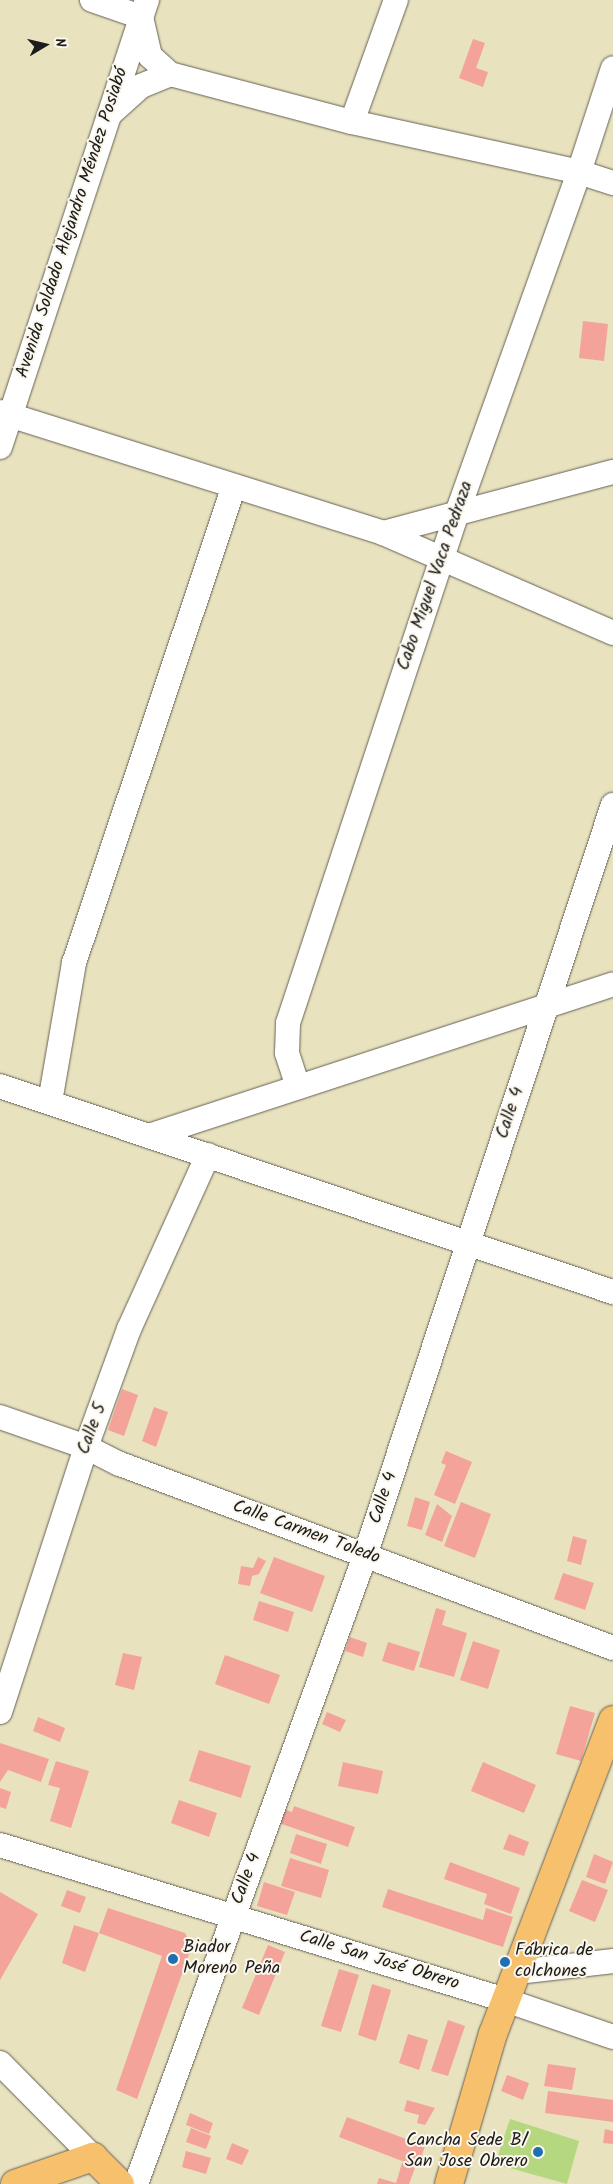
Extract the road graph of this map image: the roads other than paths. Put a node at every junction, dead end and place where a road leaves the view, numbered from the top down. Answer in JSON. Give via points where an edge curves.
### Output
{"nodes":[{"id":1,"x":92,"y":0,"type":"edge"},
{"id":2,"x":396,"y":0,"type":"edge"},
{"id":3,"x":144,"y":9,"type":"edge"},
{"id":4,"x":613,"y":68,"type":"edge"},
{"id":5,"x":170,"y":74,"type":"junction"},
{"id":6,"x":109,"y":115,"type":"junction"},
{"id":7,"x":352,"y":122,"type":"junction"},
{"id":8,"x":579,"y":172,"type":"junction"},
{"id":9,"x":613,"y":183,"type":"edge"},
{"id":10,"x":5,"y":414,"type":"edge"},
{"id":11,"x":0,"y":447,"type":"edge"},
{"id":12,"x":613,"y":472,"type":"edge"},
{"id":13,"x":234,"y":486,"type":"junction"},
{"id":14,"x":456,"y":516,"type":"junction"},
{"id":15,"x":383,"y":533,"type":"junction"},
{"id":16,"x":442,"y":559,"type":"junction"},
{"id":17,"x":613,"y":633,"type":"edge"},
{"id":18,"x":613,"y":805,"type":"edge"},
{"id":19,"x":613,"y":984,"type":"edge"},
{"id":20,"x":547,"y":1006,"type":"junction"},
{"id":21,"x":0,"y":1086,"type":"edge"},
{"id":22,"x":298,"y":1087,"type":"junction"},
{"id":23,"x":50,"y":1102,"type":"junction"},
{"id":24,"x":150,"y":1136,"type":"junction"},
{"id":25,"x":208,"y":1155,"type":"junction"},
{"id":26,"x":468,"y":1243,"type":"junction"},
{"id":27,"x":613,"y":1292,"type":"edge"},
{"id":28,"x":0,"y":1417,"type":"edge"},
{"id":29,"x":86,"y":1447,"type":"junction"},
{"id":30,"x":365,"y":1556,"type":"junction"},
{"id":31,"x":613,"y":1648,"type":"edge"},
{"id":32,"x":0,"y":1712,"type":"edge"},
{"id":33,"x":613,"y":1720,"type":"edge"},
{"id":34,"x":0,"y":1845,"type":"edge"},
{"id":35,"x":234,"y":1916,"type":"junction"},
{"id":36,"x":613,"y":1961,"type":"edge"},
{"id":37,"x":517,"y":1972,"type":"junction"},
{"id":38,"x":505,"y":2000,"type":"junction"},
{"id":39,"x":613,"y":2037,"type":"edge"},
{"id":40,"x":0,"y":2063,"type":"edge"},
{"id":41,"x":93,"y":2157,"type":"junction"},
{"id":42,"x":15,"y":2184,"type":"edge"},
{"id":43,"x":120,"y":2184,"type":"edge"},
{"id":44,"x":136,"y":2184,"type":"edge"},
{"id":45,"x":449,"y":2184,"type":"edge"}],
"edges":[{"from":1,"to":3,"type":"street"},
{"from":2,"to":7,"type":"street"},
{"from":3,"to":5,"type":"street","via":[[150,56]]},
{"from":3,"to":6,"type":"street","name":"Avenida Soldado Alejandro Méndez Posiabó"},
{"from":4,"to":8,"type":"street","name":"Cabo Miguel Vaca Pedraza"},
{"from":5,"to":6,"type":"street","via":[[141,86]]},
{"from":5,"to":7,"type":"street"},
{"from":6,"to":10,"type":"street","name":"Avenida Soldado Alejandro Méndez Posiabó"},
{"from":7,"to":8,"type":"street"},
{"from":8,"to":9,"type":"street"},
{"from":8,"to":14,"type":"street","name":"Cabo Miguel Vaca Pedraza"},
{"from":10,"to":11,"type":"street","name":"Avenida Soldado Alejandro Méndez Posiabó"},
{"from":10,"to":13,"type":"street"},
{"from":12,"to":14,"type":"street"},
{"from":13,"to":15,"type":"street"},
{"from":13,"to":23,"type":"street","via":[[74,963]]},
{"from":14,"to":15,"type":"street"},
{"from":14,"to":16,"type":"street","name":"Cabo Miguel Vaca Pedraza"},
{"from":15,"to":16,"type":"street"},
{"from":16,"to":17,"type":"street"},
{"from":16,"to":22,"type":"street","name":"Cabo Miguel Vaca Pedraza","via":[[288,1023],[287,1053]]},
{"from":18,"to":20,"type":"street","name":"Calle 4"},
{"from":19,"to":20,"type":"street"},
{"from":20,"to":22,"type":"street"},
{"from":20,"to":26,"type":"street","name":"Calle 4"},
{"from":21,"to":23,"type":"street"},
{"from":22,"to":24,"type":"street"},
{"from":23,"to":24,"type":"street"},
{"from":24,"to":25,"type":"street"},
{"from":25,"to":26,"type":"street"},
{"from":25,"to":29,"type":"street","name":"Calle 5","via":[[129,1329]]},
{"from":26,"to":27,"type":"street"},
{"from":26,"to":30,"type":"street","name":"Calle 4"},
{"from":28,"to":29,"type":"street","name":"Calle Carmen Toledo"},
{"from":29,"to":30,"type":"street","name":"Calle Carmen Toledo","via":[[120,1464]]},
{"from":29,"to":32,"type":"street","name":"Calle 5"},
{"from":30,"to":31,"type":"street","name":"Calle Carmen Toledo"},
{"from":30,"to":35,"type":"street","name":"Calle 4"},
{"from":33,"to":37,"type":"main road"},
{"from":34,"to":35,"type":"street","name":"Calle San José Obrero"},
{"from":35,"to":38,"type":"street","name":"Calle San José Obrero"},
{"from":35,"to":44,"type":"street","name":"Calle 4"},
{"from":36,"to":37,"type":"street"},
{"from":37,"to":38,"type":"main road"},
{"from":38,"to":39,"type":"street","name":"Calle San José Obrero"},
{"from":38,"to":45,"type":"main road"},
{"from":40,"to":41,"type":"street"},
{"from":41,"to":42,"type":"main road"},
{"from":41,"to":43,"type":"main road"}]}
